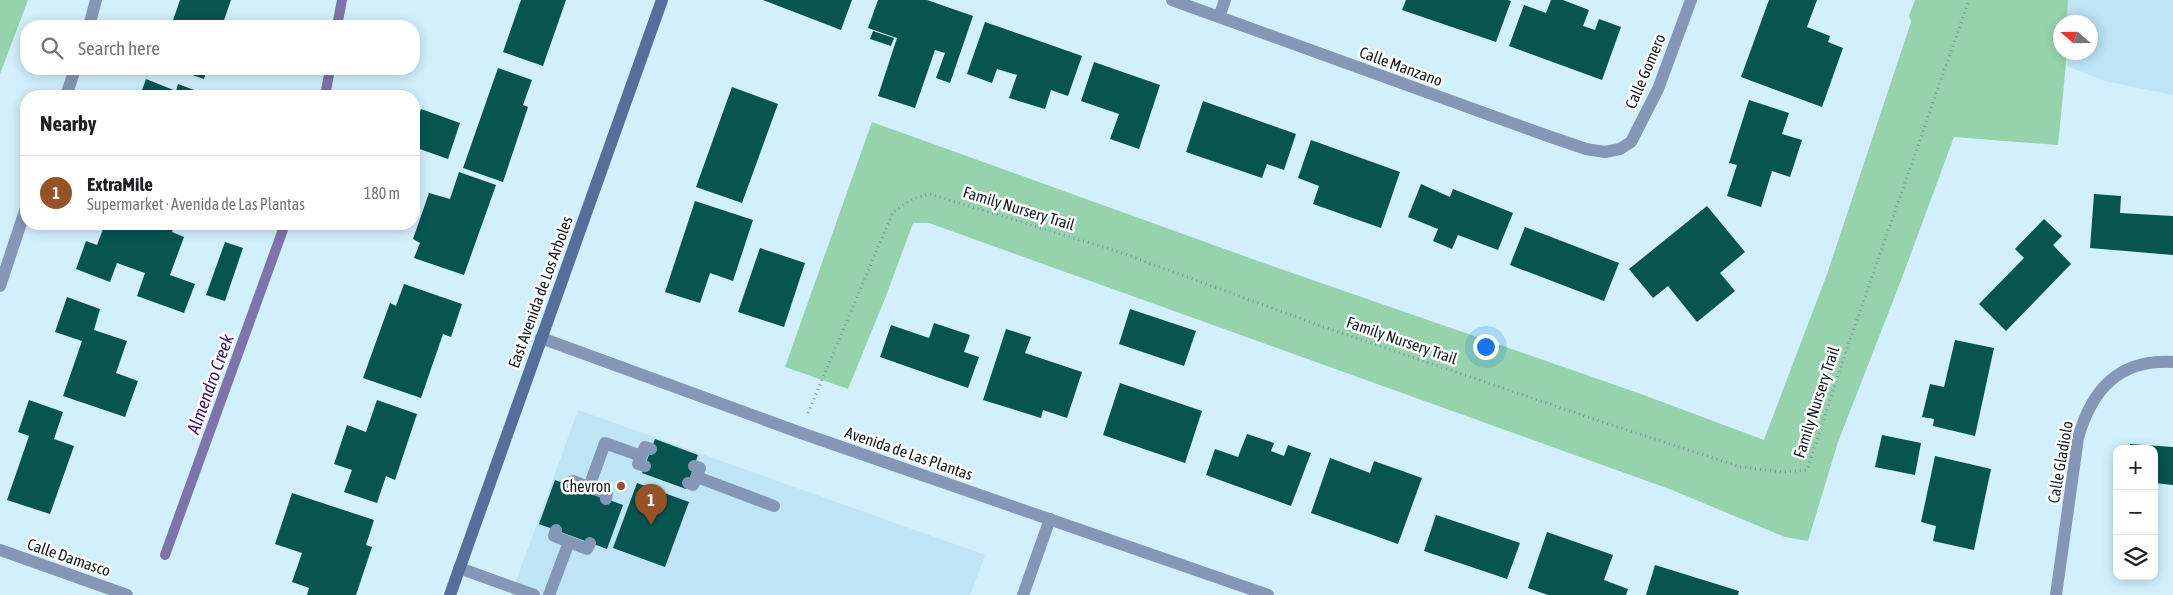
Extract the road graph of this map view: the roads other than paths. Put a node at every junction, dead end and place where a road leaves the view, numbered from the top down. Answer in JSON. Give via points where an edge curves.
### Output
{"nodes":[{"id":1,"x":96,"y":0,"type":"edge"},
{"id":2,"x":662,"y":0,"type":"edge"},
{"id":3,"x":1172,"y":0,"type":"edge"},
{"id":4,"x":1225,"y":0,"type":"edge"},
{"id":5,"x":1691,"y":0,"type":"edge"},
{"id":6,"x":1218,"y":16,"type":"junction"},
{"id":7,"x":91,"y":20,"type":"edge"},
{"id":8,"x":73,"y":75,"type":"edge"},
{"id":9,"x":68,"y":90,"type":"edge"},
{"id":10,"x":1620,"y":149,"type":"joint"},
{"id":11,"x":20,"y":226,"type":"edge"},
{"id":12,"x":0,"y":286,"type":"edge"},
{"id":13,"x":541,"y":338,"type":"junction"},
{"id":14,"x":2173,"y":362,"type":"edge"},
{"id":15,"x":646,"y":457,"type":"dead end"},
{"id":16,"x":693,"y":475,"type":"dead end"},
{"id":17,"x":571,"y":486,"type":"dead end"},
{"id":18,"x":589,"y":487,"type":"junction"},
{"id":19,"x":606,"y":499,"type":"dead end"},
{"id":20,"x":774,"y":506,"type":"dead end"},
{"id":21,"x":1050,"y":519,"type":"junction"},
{"id":22,"x":556,"y":530,"type":"dead end"},
{"id":23,"x":569,"y":542,"type":"junction"},
{"id":24,"x":590,"y":542,"type":"dead end"},
{"id":25,"x":0,"y":550,"type":"edge"},
{"id":26,"x":459,"y":568,"type":"junction"},
{"id":27,"x":127,"y":595,"type":"edge"},
{"id":28,"x":450,"y":595,"type":"edge"},
{"id":29,"x":534,"y":595,"type":"edge"},
{"id":30,"x":549,"y":595,"type":"edge"},
{"id":31,"x":1023,"y":595,"type":"edge"},
{"id":32,"x":1268,"y":595,"type":"edge"},
{"id":33,"x":2056,"y":595,"type":"edge"}],
"edges":[{"from":1,"to":7,"type":"street"},
{"from":2,"to":13,"type":"main road","name":"East Avenida de Los Arboles"},
{"from":3,"to":6,"type":"street","name":"Calle Manzano"},
{"from":4,"to":6,"type":"street"},
{"from":5,"to":10,"type":"street","name":"Calle Gomero","via":[[1658,89],[1631,142]]},
{"from":6,"to":10,"type":"street","name":"Calle Manzano","via":[[1586,149],[1605,152]]},
{"from":8,"to":9,"type":"street"},
{"from":11,"to":12,"type":"street"},
{"from":13,"to":21,"type":"street","name":"Avenida de Las Plantas"},
{"from":13,"to":26,"type":"main road","name":"East Avenida de Los Arboles"},
{"from":14,"to":33,"type":"street","name":"Calle Gladiolo","via":[[2133,365],[2113,377],[2084,416],[2078,438]]},
{"from":15,"to":18,"type":"street","via":[[605,443]]},
{"from":16,"to":20,"type":"street"},
{"from":17,"to":18,"type":"street","via":[[573,482]]},
{"from":18,"to":19,"type":"street","via":[[607,494]]},
{"from":21,"to":31,"type":"street"},
{"from":21,"to":32,"type":"street","name":"Avenida de Las Plantas"},
{"from":22,"to":23,"type":"street","via":[[554,536]]},
{"from":23,"to":24,"type":"street","via":[[588,549]]},
{"from":23,"to":30,"type":"street"},
{"from":25,"to":27,"type":"street","name":"Calle Damasco"},
{"from":26,"to":28,"type":"main road","name":"East Avenida de Los Arboles"},
{"from":26,"to":29,"type":"street"}]}
